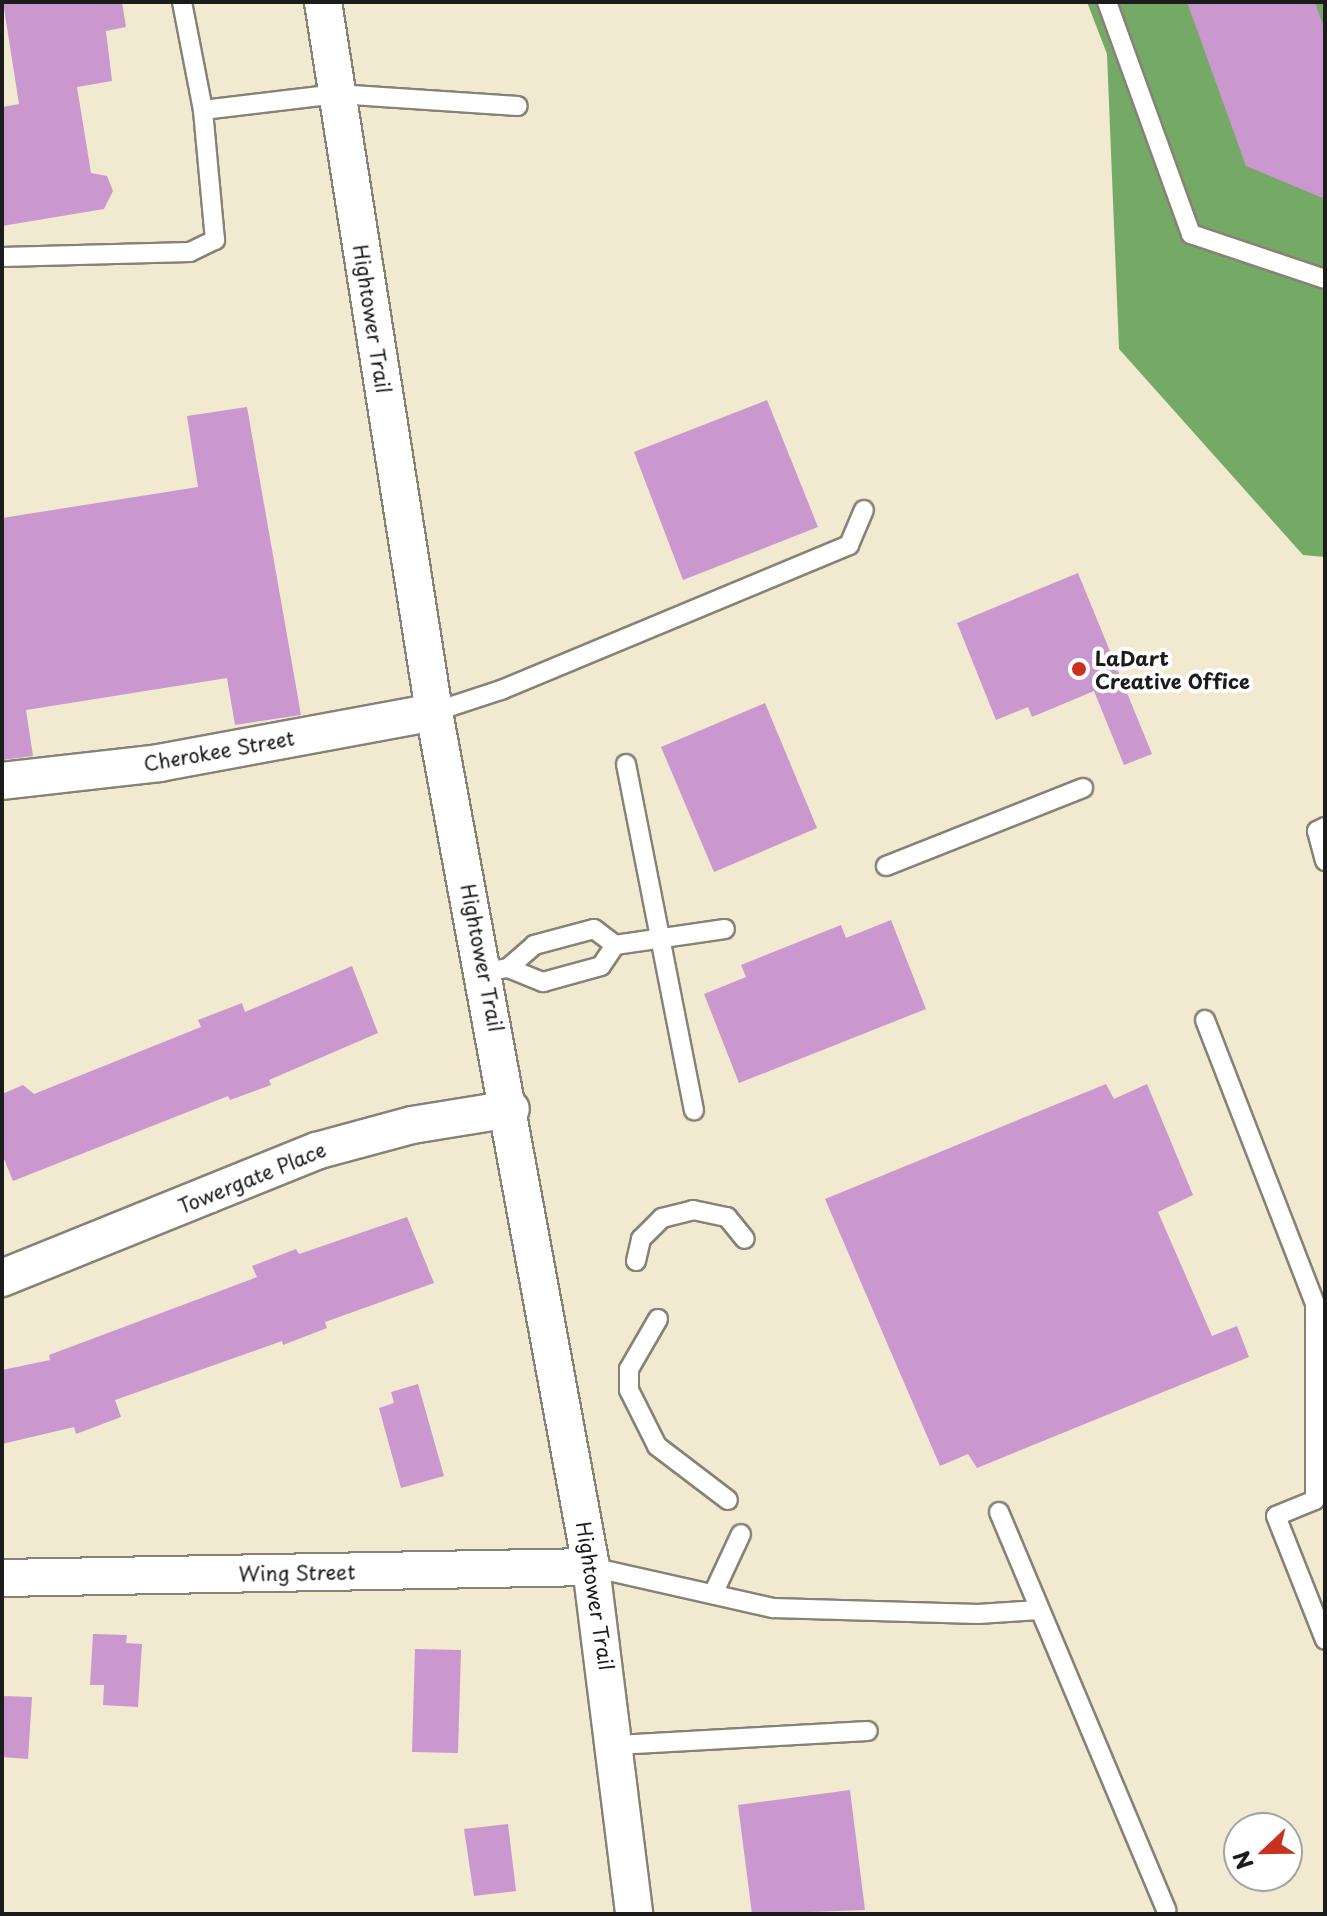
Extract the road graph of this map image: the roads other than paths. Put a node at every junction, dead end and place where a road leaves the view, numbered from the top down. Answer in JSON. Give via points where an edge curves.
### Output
{"nodes":[{"id":1,"x":182,"y":2,"type":"edge"},
{"id":2,"x":323,"y":2,"type":"edge"},
{"id":3,"x":1107,"y":2,"type":"edge"},
{"id":4,"x":337,"y":94,"type":"junction"},
{"id":5,"x":518,"y":106,"type":"dead end"},
{"id":6,"x":203,"y":110,"type":"junction"},
{"id":7,"x":2,"y":257,"type":"edge"},
{"id":8,"x":1325,"y":279,"type":"edge"},
{"id":9,"x":864,"y":510,"type":"dead end"},
{"id":10,"x":434,"y":712,"type":"junction"},
{"id":11,"x":626,"y":764,"type":"dead end"},
{"id":12,"x":2,"y":781,"type":"edge"},
{"id":13,"x":1083,"y":788,"type":"dead end"},
{"id":14,"x":1325,"y":827,"type":"edge"},
{"id":15,"x":1325,"y":861,"type":"edge"},
{"id":16,"x":886,"y":866,"type":"dead end"},
{"id":17,"x":725,"y":929,"type":"dead end"},
{"id":18,"x":657,"y":935,"type":"junction"},
{"id":19,"x":615,"y":945,"type":"junction"},
{"id":20,"x":496,"y":970,"type":"junction"},
{"id":21,"x":1205,"y":1020,"type":"dead end"},
{"id":22,"x":511,"y":1109,"type":"junction"},
{"id":23,"x":694,"y":1110,"type":"dead end"},
{"id":24,"x":745,"y":1239,"type":"dead end"},
{"id":25,"x":636,"y":1261,"type":"dead end"},
{"id":26,"x":2,"y":1278,"type":"edge"},
{"id":27,"x":658,"y":1319,"type":"dead end"},
{"id":28,"x":728,"y":1500,"type":"dead end"},
{"id":29,"x":999,"y":1512,"type":"dead end"},
{"id":30,"x":741,"y":1534,"type":"dead end"},
{"id":31,"x":591,"y":1567,"type":"junction"},
{"id":32,"x":2,"y":1578,"type":"edge"},
{"id":33,"x":713,"y":1594,"type":"junction"},
{"id":34,"x":1039,"y":1610,"type":"junction"},
{"id":35,"x":1325,"y":1640,"type":"edge"},
{"id":36,"x":868,"y":1731,"type":"dead end"},
{"id":37,"x":617,"y":1745,"type":"junction"},
{"id":38,"x":1166,"y":1910,"type":"dead end"},
{"id":39,"x":634,"y":1914,"type":"edge"}],
"edges":[{"from":1,"to":6,"type":"lane"},
{"from":2,"to":4,"type":"street","name":"Hightower Trail"},
{"from":3,"to":8,"type":"lane","via":[[1191,234]]},
{"from":4,"to":5,"type":"lane"},
{"from":4,"to":6,"type":"lane"},
{"from":4,"to":10,"type":"street","name":"Hightower Trail"},
{"from":6,"to":7,"type":"lane","via":[[215,240],[190,252]]},
{"from":9,"to":10,"type":"lane","via":[[849,545],[501,690]]},
{"from":10,"to":12,"type":"street","name":"Cherokee Street","via":[[159,763]]},
{"from":10,"to":20,"type":"street","name":"Hightower Trail"},
{"from":11,"to":18,"type":"lane"},
{"from":13,"to":16,"type":"lane"},
{"from":14,"to":15,"type":"lane","via":[[1317,831]]},
{"from":17,"to":18,"type":"lane"},
{"from":18,"to":19,"type":"lane"},
{"from":18,"to":23,"type":"lane"},
{"from":19,"to":20,"type":"lane","via":[[601,966],[543,982]]},
{"from":19,"to":20,"type":"lane","via":[[594,929],[534,945]]},
{"from":20,"to":22,"type":"street","name":"Hightower Trail"},
{"from":21,"to":35,"type":"lane","via":[[1315,1304],[1315,1500],[1276,1516]]},
{"from":22,"to":26,"type":"street","name":"Towergate Place","via":[[412,1125],[316,1151]]},
{"from":22,"to":31,"type":"street","name":"Hightower Trail"},
{"from":24,"to":25,"type":"lane","via":[[727,1217],[693,1210],[662,1218],[641,1239]]},
{"from":27,"to":28,"type":"lane","via":[[629,1369],[629,1390],[657,1446]]},
{"from":29,"to":34,"type":"lane"},
{"from":30,"to":33,"type":"lane"},
{"from":31,"to":32,"type":"street","name":"Wing Street"},
{"from":31,"to":33,"type":"lane"},
{"from":31,"to":37,"type":"street","name":"Hightower Trail"},
{"from":33,"to":34,"type":"lane","via":[[773,1608],[978,1614]]},
{"from":34,"to":38,"type":"lane"},
{"from":36,"to":37,"type":"lane"},
{"from":37,"to":39,"type":"street","name":"Hightower Trail"}]}
